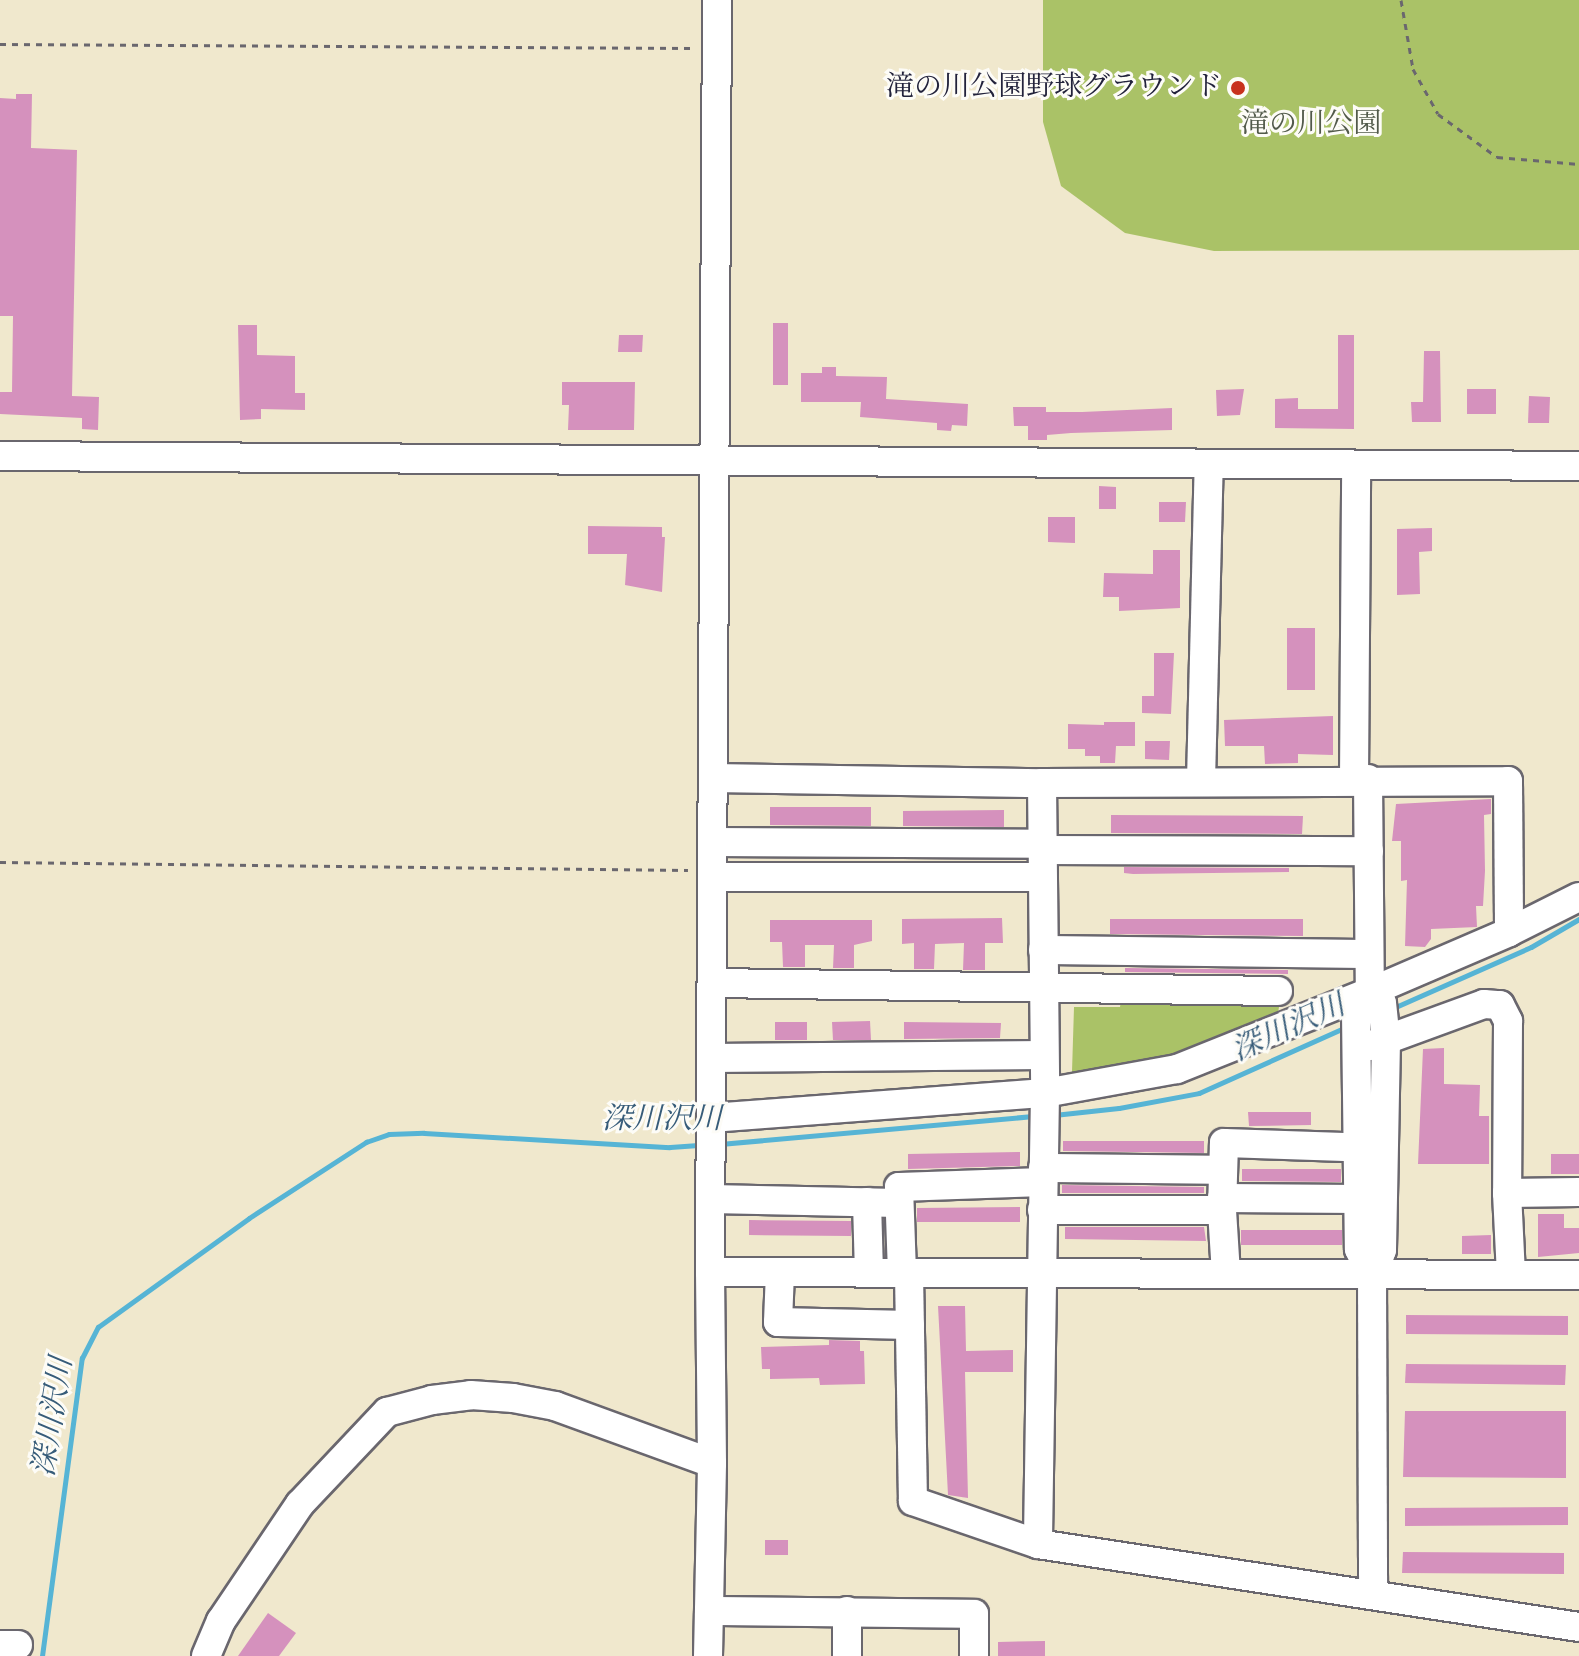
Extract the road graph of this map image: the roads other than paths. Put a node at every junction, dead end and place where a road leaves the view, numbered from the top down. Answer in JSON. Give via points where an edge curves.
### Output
{"nodes":[{"id":1,"x":717,"y":0,"type":"edge"},
{"id":2,"x":0,"y":456,"type":"edge"},
{"id":3,"x":713,"y":460,"type":"junction"},
{"id":4,"x":1209,"y":464,"type":"junction"},
{"id":5,"x":1356,"y":466,"type":"junction"},
{"id":6,"x":1579,"y":466,"type":"edge"},
{"id":7,"x":713,"y":778,"type":"junction"},
{"id":8,"x":1361,"y":779,"type":"junction"},
{"id":9,"x":1201,"y":781,"type":"junction"},
{"id":10,"x":1042,"y":783,"type":"junction"},
{"id":11,"x":1369,"y":851,"type":"junction"},
{"id":12,"x":1042,"y":857,"type":"junction"},
{"id":13,"x":713,"y":863,"type":"junction"},
{"id":14,"x":1579,"y":897,"type":"edge"},
{"id":15,"x":1509,"y":932,"type":"junction"},
{"id":16,"x":1043,"y":950,"type":"junction"},
{"id":17,"x":1369,"y":954,"type":"junction"},
{"id":18,"x":712,"y":983,"type":"junction"},
{"id":19,"x":1043,"y":986,"type":"junction"},
{"id":20,"x":1278,"y":991,"type":"dead end"},
{"id":21,"x":1370,"y":1022,"type":"junction"},
{"id":22,"x":1044,"y":1055,"type":"junction"},
{"id":23,"x":712,"y":1058,"type":"junction"},
{"id":24,"x":1044,"y":1108,"type":"junction"},
{"id":25,"x":711,"y":1136,"type":"junction"},
{"id":26,"x":1370,"y":1148,"type":"junction"},
{"id":27,"x":1223,"y":1170,"type":"junction"},
{"id":28,"x":1043,"y":1187,"type":"junction"},
{"id":29,"x":1579,"y":1192,"type":"edge"},
{"id":30,"x":1507,"y":1193,"type":"junction"},
{"id":31,"x":711,"y":1199,"type":"junction"},
{"id":32,"x":1358,"y":1199,"type":"junction"},
{"id":33,"x":867,"y":1202,"type":"junction"},
{"id":34,"x":898,"y":1203,"type":"junction"},
{"id":35,"x":1222,"y":1204,"type":"junction"},
{"id":36,"x":710,"y":1272,"type":"junction"},
{"id":37,"x":780,"y":1272,"type":"junction"},
{"id":38,"x":869,"y":1273,"type":"junction"},
{"id":39,"x":905,"y":1274,"type":"junction"},
{"id":40,"x":1044,"y":1274,"type":"junction"},
{"id":41,"x":1226,"y":1274,"type":"junction"},
{"id":42,"x":1511,"y":1275,"type":"junction"},
{"id":43,"x":1579,"y":1275,"type":"edge"},
{"id":44,"x":1372,"y":1277,"type":"junction"},
{"id":45,"x":910,"y":1325,"type":"junction"},
{"id":46,"x":712,"y":1463,"type":"junction"},
{"id":47,"x":1038,"y":1544,"type":"junction"},
{"id":48,"x":1373,"y":1595,"type":"junction"},
{"id":49,"x":709,"y":1611,"type":"junction"},
{"id":50,"x":847,"y":1611,"type":"junction"},
{"id":51,"x":1579,"y":1627,"type":"edge"},
{"id":52,"x":206,"y":1656,"type":"edge"},
{"id":53,"x":708,"y":1656,"type":"edge"},
{"id":54,"x":847,"y":1656,"type":"edge"},
{"id":55,"x":974,"y":1656,"type":"edge"}],
"edges":[{"from":1,"to":3,"type":"street"},
{"from":2,"to":3,"type":"street"},
{"from":3,"to":4,"type":"street"},
{"from":3,"to":7,"type":"street"},
{"from":4,"to":5,"type":"street"},
{"from":4,"to":9,"type":"street"},
{"from":5,"to":6,"type":"street"},
{"from":5,"to":8,"type":"street"},
{"from":7,"to":10,"type":"street"},
{"from":7,"to":13,"type":"street"},
{"from":8,"to":9,"type":"street"},
{"from":8,"to":11,"type":"street"},
{"from":8,"to":15,"type":"street","via":[[1508,781]]},
{"from":9,"to":10,"type":"street"},
{"from":10,"to":12,"type":"street"},
{"from":11,"to":12,"type":"street"},
{"from":11,"to":17,"type":"street"},
{"from":12,"to":13,"type":"street"},
{"from":12,"to":16,"type":"street"},
{"from":13,"to":18,"type":"street"},
{"from":14,"to":15,"type":"street"},
{"from":15,"to":21,"type":"street"},
{"from":16,"to":17,"type":"street"},
{"from":16,"to":19,"type":"street"},
{"from":17,"to":21,"type":"street"},
{"from":18,"to":19,"type":"street"},
{"from":18,"to":23,"type":"street"},
{"from":19,"to":20,"type":"street"},
{"from":19,"to":22,"type":"street"},
{"from":21,"to":24,"type":"street"},
{"from":21,"to":26,"type":"street"},
{"from":21,"to":30,"type":"street","via":[[1500,1005],[1508,1021]]},
{"from":22,"to":23,"type":"street"},
{"from":22,"to":24,"type":"street"},
{"from":23,"to":25,"type":"street"},
{"from":24,"to":25,"type":"street"},
{"from":24,"to":28,"type":"street"},
{"from":25,"to":31,"type":"street"},
{"from":26,"to":27,"type":"street","via":[[1224,1143]]},
{"from":26,"to":32,"type":"street"},
{"from":26,"to":44,"type":"street","via":[[1382,1250]]},
{"from":27,"to":28,"type":"street"},
{"from":27,"to":35,"type":"street"},
{"from":28,"to":34,"type":"street","via":[[899,1187]]},
{"from":28,"to":35,"type":"street"},
{"from":28,"to":40,"type":"street"},
{"from":29,"to":30,"type":"street"},
{"from":30,"to":42,"type":"street"},
{"from":31,"to":33,"type":"street"},
{"from":31,"to":36,"type":"street"},
{"from":32,"to":35,"type":"street"},
{"from":32,"to":44,"type":"street","via":[[1359,1249]]},
{"from":33,"to":34,"type":"street"},
{"from":33,"to":38,"type":"street"},
{"from":34,"to":39,"type":"street"},
{"from":35,"to":41,"type":"street"},
{"from":36,"to":37,"type":"street"},
{"from":36,"to":46,"type":"street"},
{"from":37,"to":38,"type":"street"},
{"from":37,"to":45,"type":"street","via":[[778,1322]]},
{"from":38,"to":39,"type":"street"},
{"from":39,"to":40,"type":"street"},
{"from":39,"to":45,"type":"street"},
{"from":40,"to":41,"type":"street"},
{"from":40,"to":47,"type":"street"},
{"from":41,"to":44,"type":"street"},
{"from":42,"to":43,"type":"street"},
{"from":42,"to":44,"type":"street"},
{"from":44,"to":48,"type":"street"},
{"from":45,"to":47,"type":"street","via":[[913,1501]]},
{"from":46,"to":49,"type":"street"},
{"from":46,"to":52,"type":"street","via":[[555,1406],[513,1398],[471,1395],[387,1412],[300,1504],[221,1621]]},
{"from":47,"to":48,"type":"street"},
{"from":48,"to":51,"type":"street"},
{"from":49,"to":50,"type":"street"},
{"from":49,"to":53,"type":"street"},
{"from":50,"to":54,"type":"street"},
{"from":50,"to":55,"type":"street","via":[[974,1614]]}]}
